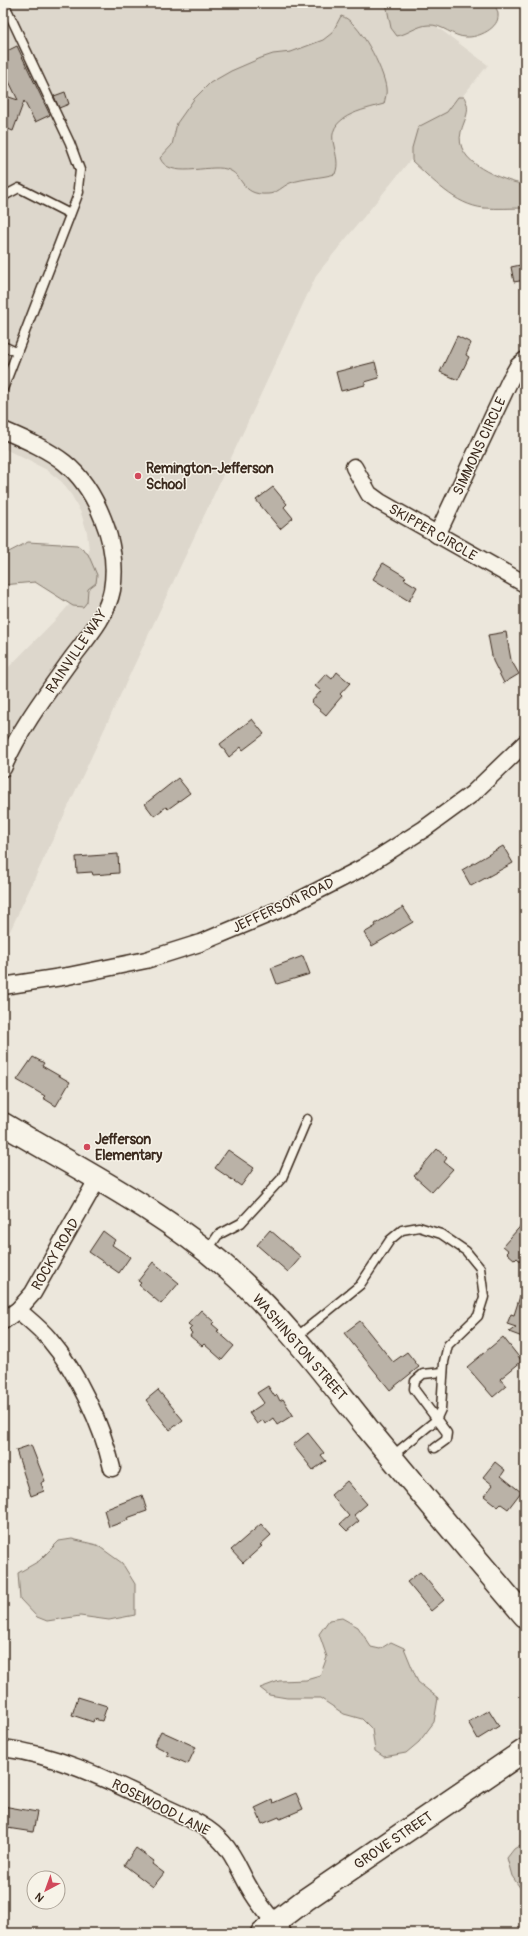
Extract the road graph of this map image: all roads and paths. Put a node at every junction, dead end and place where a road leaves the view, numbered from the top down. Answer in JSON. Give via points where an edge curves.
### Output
{"nodes":[{"id":1,"x":4,"y":3,"type":"edge"},
{"id":2,"x":3,"y":198,"type":"edge"},
{"id":3,"x":70,"y":214,"type":"junction"},
{"id":4,"x":3,"y":346,"type":"edge"},
{"id":5,"x":16,"y":352,"type":"junction"},
{"id":6,"x":525,"y":360,"type":"edge"},
{"id":7,"x":3,"y":389,"type":"edge"},
{"id":8,"x":3,"y":430,"type":"edge"},
{"id":9,"x":354,"y":467,"type":"dead end"},
{"id":10,"x":437,"y":535,"type":"junction"},
{"id":11,"x":525,"y":584,"type":"edge"},
{"id":12,"x":525,"y":742,"type":"edge"},
{"id":13,"x":3,"y":768,"type":"edge"},
{"id":14,"x":3,"y":986,"type":"edge"},
{"id":15,"x":307,"y":1119,"type":"dead end"},
{"id":16,"x":3,"y":1124,"type":"edge"},
{"id":17,"x":97,"y":1180,"type":"junction"},
{"id":18,"x":207,"y":1252,"type":"junction"},
{"id":19,"x":18,"y":1310,"type":"junction"},
{"id":20,"x":3,"y":1320,"type":"edge"},
{"id":21,"x":295,"y":1338,"type":"junction"},
{"id":22,"x":443,"y":1372,"type":"junction"},
{"id":23,"x":436,"y":1420,"type":"junction"},
{"id":24,"x":435,"y":1448,"type":"dead end"},
{"id":25,"x":391,"y":1457,"type":"junction"},
{"id":26,"x":112,"y":1468,"type":"dead end"},
{"id":27,"x":525,"y":1616,"type":"edge"},
{"id":28,"x":3,"y":1748,"type":"edge"},
{"id":29,"x":525,"y":1750,"type":"edge"},
{"id":30,"x":274,"y":1930,"type":"edge"}],
"edges":[{"from":1,"to":3,"type":"lane","via":[[70,143],[80,170],[79,192]]},
{"from":2,"to":3,"type":"lane","via":[[19,188]]},
{"from":3,"to":5,"type":"lane"},
{"from":4,"to":5,"type":"lane"},
{"from":5,"to":7,"type":"lane"},
{"from":6,"to":10,"type":"street","name":"SIMMONS CIRCLE","via":[[510,380]]},
{"from":8,"to":13,"type":"street","name":"RAINVILLE WAY","via":[[58,456],[84,482],[106,526],[113,574],[112,591],[100,619],[36,709]]},
{"from":9,"to":10,"type":"street","name":"SKIPPER CIRCLE","via":[[369,494]]},
{"from":10,"to":11,"type":"street","name":"SKIPPER CIRCLE"},
{"from":12,"to":14,"type":"street","name":"JEFFERSON ROAD","via":[[472,794],[424,829],[364,866],[288,906],[200,943],[146,960]]},
{"from":15,"to":18,"type":"lane","via":[[282,1178],[241,1223],[218,1235]]},
{"from":16,"to":17,"type":"main road","name":"WASHINGTON STREET"},
{"from":17,"to":18,"type":"main road","name":"WASHINGTON STREET","via":[[143,1206]]},
{"from":17,"to":19,"type":"street","name":"ROCKY ROAD","via":[[33,1293]]},
{"from":18,"to":21,"type":"main road","name":"WASHINGTON STREET","via":[[250,1289]]},
{"from":19,"to":20,"type":"street","name":"ROCKY ROAD"},
{"from":19,"to":26,"type":"street","via":[[49,1339],[72,1372],[104,1438]]},
{"from":21,"to":22,"type":"lane","via":[[360,1284],[390,1240],[402,1230],[419,1227],[441,1234],[466,1250],[480,1268],[484,1297],[478,1316],[448,1345]]},
{"from":21,"to":25,"type":"main road","name":"WASHINGTON STREET"},
{"from":22,"to":23,"type":"lane","via":[[441,1409]]},
{"from":22,"to":23,"type":"lane","via":[[423,1374],[415,1381],[414,1390]]},
{"from":23,"to":24,"type":"lane","via":[[447,1433],[446,1440]]},
{"from":23,"to":25,"type":"lane"},
{"from":25,"to":27,"type":"main road","name":"WASHINGTON STREET"},
{"from":28,"to":30,"type":"street","name":"ROSEWOOD LANE","via":[[38,1754],[68,1763],[188,1818],[206,1829],[223,1842],[232,1854]]},
{"from":29,"to":30,"type":"main road","name":"GROVE STREET","via":[[305,1900]]}]}
